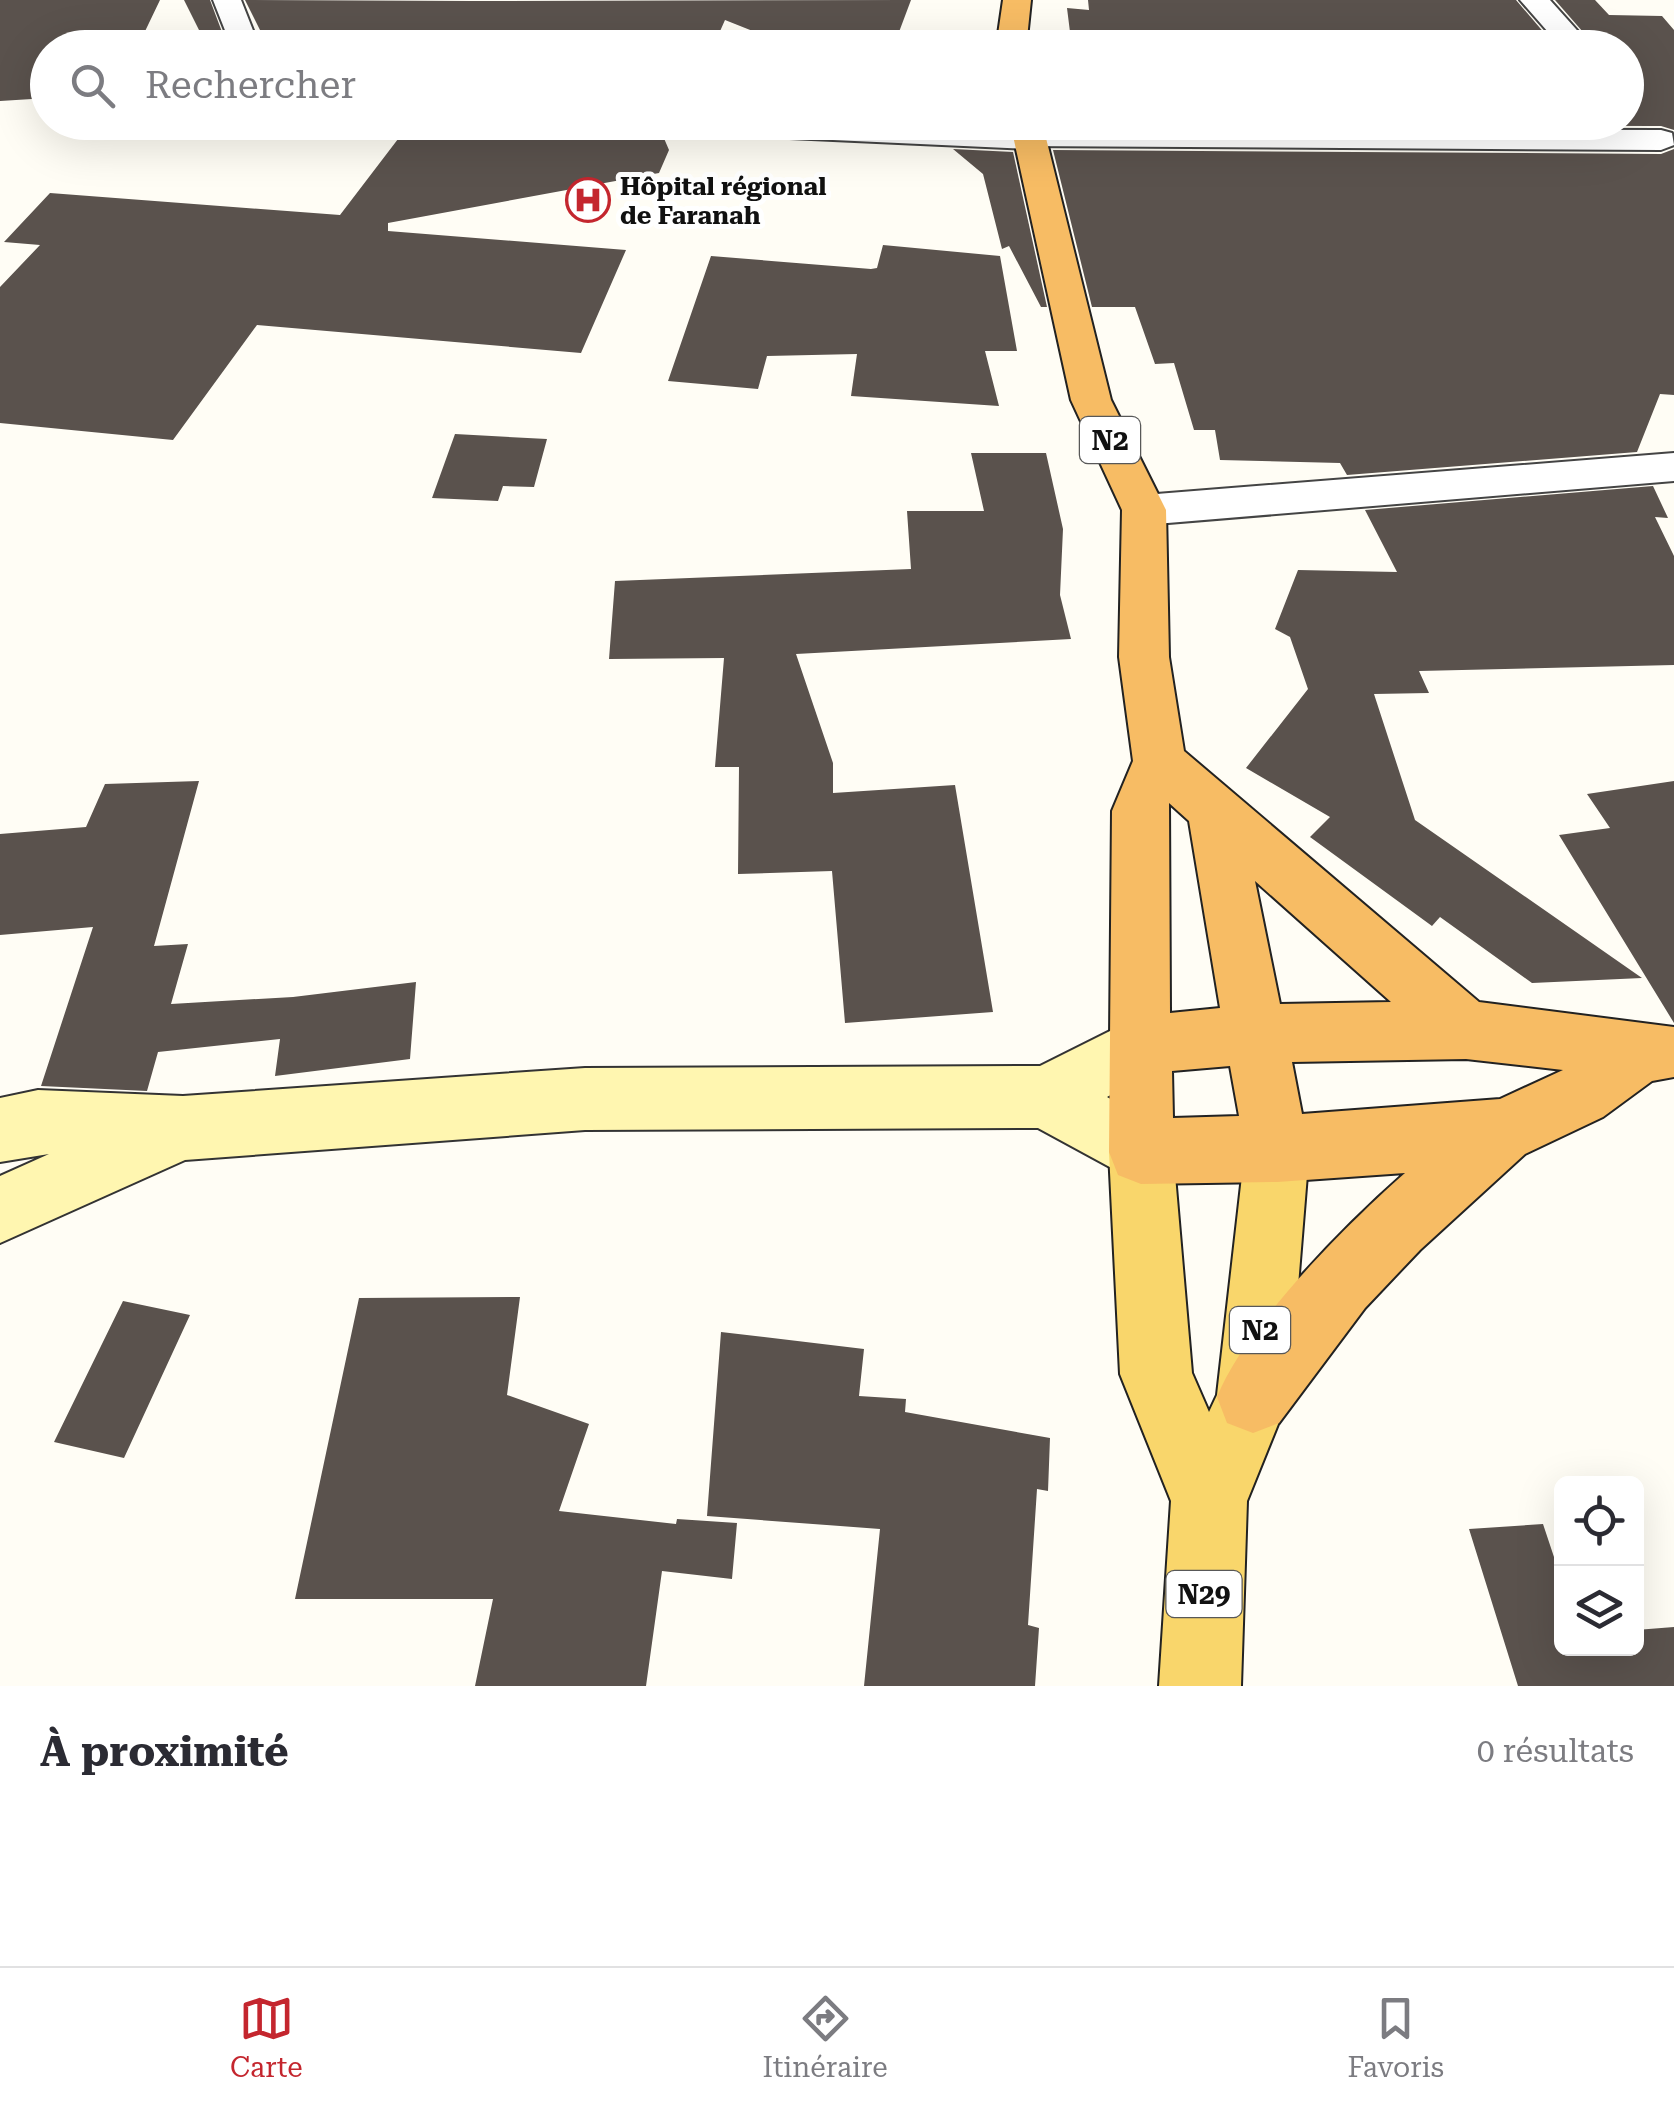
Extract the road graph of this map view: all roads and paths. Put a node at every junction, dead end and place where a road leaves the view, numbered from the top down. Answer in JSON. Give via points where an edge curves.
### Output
{"nodes":[{"id":1,"x":227,"y":0,"type":"edge"},
{"id":2,"x":1017,"y":0,"type":"edge"},
{"id":3,"x":1534,"y":0,"type":"edge"},
{"id":4,"x":238,"y":30,"type":"edge"},
{"id":5,"x":1014,"y":30,"type":"edge"},
{"id":6,"x":1562,"y":30,"type":"edge"},
{"id":7,"x":1644,"y":119,"type":"edge"},
{"id":8,"x":1029,"y":140,"type":"edge"},
{"id":9,"x":1412,"y":140,"type":"edge"},
{"id":10,"x":1668,"y":146,"type":"edge"},
{"id":11,"x":1674,"y":467,"type":"edge"},
{"id":12,"x":1144,"y":510,"type":"junction"},
{"id":13,"x":1160,"y":761,"type":"junction"},
{"id":14,"x":1214,"y":812,"type":"junction"},
{"id":15,"x":1466,"y":1030,"type":"junction"},
{"id":16,"x":1256,"y":1034,"type":"junction"},
{"id":17,"x":1140,"y":1045,"type":"junction"},
{"id":18,"x":1657,"y":1052,"type":"edge"},
{"id":19,"x":1045,"y":1098,"type":"junction"},
{"id":20,"x":183,"y":1128,"type":"junction"},
{"id":21,"x":0,"y":1130,"type":"edge"},
{"id":22,"x":1502,"y":1131,"type":"junction"},
{"id":23,"x":1277,"y":1150,"type":"junction"},
{"id":24,"x":1141,"y":1152,"type":"junction"},
{"id":25,"x":0,"y":1210,"type":"edge"},
{"id":26,"x":1253,"y":1397,"type":"junction"},
{"id":27,"x":1209,"y":1501,"type":"junction"},
{"id":28,"x":1200,"y":1686,"type":"edge"}],
"edges":[{"from":1,"to":4,"type":"street"},
{"from":2,"to":5,"type":"highway"},
{"from":3,"to":6,"type":"street"},
{"from":7,"to":10,"type":"street"},
{"from":8,"to":12,"type":"highway","number":"N2","via":[[1091,400]]},
{"from":9,"to":10,"type":"street"},
{"from":11,"to":12,"type":"street"},
{"from":12,"to":13,"type":"highway","number":"N2","via":[[1144,657]]},
{"from":13,"to":14,"type":"highway"},
{"from":13,"to":17,"type":"highway","via":[[1139,811]]},
{"from":14,"to":15,"type":"highway"},
{"from":14,"to":16,"type":"highway","number":"N2"},
{"from":15,"to":16,"type":"highway"},
{"from":15,"to":18,"type":"highway"},
{"from":16,"to":17,"type":"highway"},
{"from":16,"to":23,"type":"highway","number":"N2"},
{"from":17,"to":19,"type":"main road"},
{"from":17,"to":24,"type":"highway"},
{"from":18,"to":22,"type":"highway"},
{"from":19,"to":20,"type":"main road","via":[[585,1099]]},
{"from":19,"to":24,"type":"main road"},
{"from":20,"to":21,"type":"main road","via":[[38,1122]]},
{"from":20,"to":25,"type":"main road"},
{"from":22,"to":23,"type":"highway"},
{"from":22,"to":26,"type":"highway","via":[[1368,1255]]},
{"from":23,"to":24,"type":"highway"},
{"from":23,"to":26,"type":"main road","number":"N2"},
{"from":24,"to":27,"type":"main road","via":[[1156,1374]]},
{"from":26,"to":27,"type":"main road","number":"N2"},
{"from":27,"to":28,"type":"main road","number":"N29"}]}
